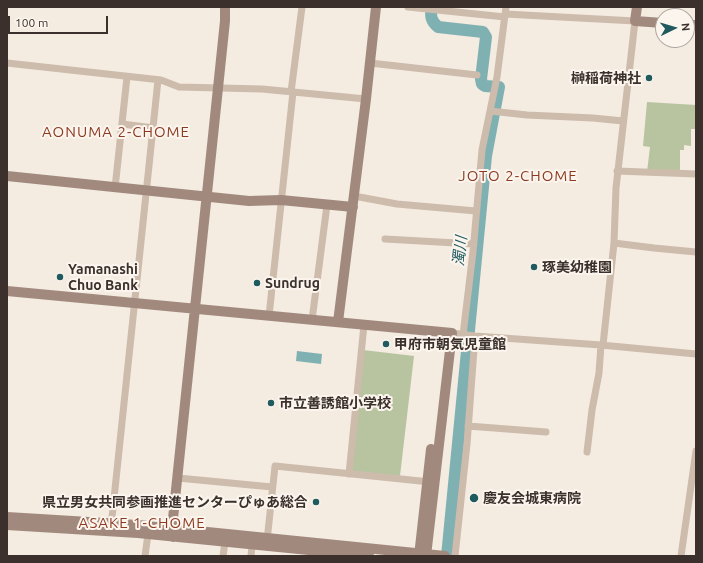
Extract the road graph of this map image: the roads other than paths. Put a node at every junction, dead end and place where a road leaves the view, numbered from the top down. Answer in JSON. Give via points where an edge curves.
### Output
{"nodes":[{"id":1,"x":225,"y":7,"type":"edge"},
{"id":2,"x":302,"y":7,"type":"edge"},
{"id":3,"x":376,"y":7,"type":"edge"},
{"id":4,"x":408,"y":7,"type":"edge"},
{"id":5,"x":637,"y":7,"type":"edge"},
{"id":6,"x":505,"y":13,"type":"edge"},
{"id":7,"x":636,"y":21,"type":"junction"},
{"id":8,"x":655,"y":22,"type":"edge"},
{"id":9,"x":7,"y":63,"type":"edge"},
{"id":10,"x":370,"y":63,"type":"junction"},
{"id":11,"x":477,"y":75,"type":"dead end"},
{"id":12,"x":127,"y":77,"type":"junction"},
{"id":13,"x":158,"y":80,"type":"junction"},
{"id":14,"x":218,"y":88,"type":"junction"},
{"id":15,"x":292,"y":92,"type":"junction"},
{"id":16,"x":366,"y":99,"type":"junction"},
{"id":17,"x":490,"y":111,"type":"junction"},
{"id":18,"x":623,"y":121,"type":"junction"},
{"id":19,"x":122,"y":124,"type":"junction"},
{"id":20,"x":154,"y":128,"type":"junction"},
{"id":21,"x":617,"y":171,"type":"junction"},
{"id":22,"x":696,"y":174,"type":"edge"},
{"id":23,"x":7,"y":176,"type":"edge"},
{"id":24,"x":115,"y":188,"type":"junction"},
{"id":25,"x":147,"y":191,"type":"junction"},
{"id":26,"x":354,"y":196,"type":"junction"},
{"id":27,"x":206,"y":197,"type":"junction"},
{"id":28,"x":281,"y":200,"type":"junction"},
{"id":29,"x":327,"y":205,"type":"junction"},
{"id":30,"x":352,"y":207,"type":"junction"},
{"id":31,"x":476,"y":211,"type":"junction"},
{"id":32,"x":385,"y":239,"type":"dead end"},
{"id":33,"x":614,"y":243,"type":"junction"},
{"id":34,"x":474,"y":244,"type":"junction"},
{"id":35,"x":696,"y":252,"type":"edge"},
{"id":36,"x":7,"y":291,"type":"edge"},
{"id":37,"x":134,"y":303,"type":"junction"},
{"id":38,"x":195,"y":308,"type":"junction"},
{"id":39,"x":269,"y":316,"type":"junction"},
{"id":40,"x":312,"y":320,"type":"junction"},
{"id":41,"x":338,"y":322,"type":"junction"},
{"id":42,"x":364,"y":325,"type":"junction"},
{"id":43,"x":449,"y":333,"type":"junction"},
{"id":44,"x":464,"y":335,"type":"junction"},
{"id":45,"x":475,"y":336,"type":"junction"},
{"id":46,"x":602,"y":345,"type":"junction"},
{"id":47,"x":696,"y":354,"type":"edge"},
{"id":48,"x":468,"y":426,"type":"junction"},
{"id":49,"x":546,"y":432,"type":"dead end"},
{"id":50,"x":696,"y":451,"type":"edge"},
{"id":51,"x":587,"y":452,"type":"dead end"},
{"id":52,"x":349,"y":474,"type":"junction"},
{"id":53,"x":178,"y":478,"type":"junction"},
{"id":54,"x":431,"y":482,"type":"junction"},
{"id":55,"x":694,"y":485,"type":"edge"},
{"id":56,"x":272,"y":487,"type":"junction"},
{"id":57,"x":7,"y":517,"type":"edge"},
{"id":58,"x":7,"y":525,"type":"edge"},
{"id":59,"x":111,"y":527,"type":"junction"},
{"id":60,"x":173,"y":533,"type":"junction"},
{"id":61,"x":148,"y":534,"type":"junction"},
{"id":62,"x":225,"y":542,"type":"junction"},
{"id":63,"x":267,"y":542,"type":"junction"},
{"id":64,"x":252,"y":545,"type":"junction"},
{"id":65,"x":316,"y":554,"type":"edge"},
{"id":66,"x":423,"y":555,"type":"edge"},
{"id":67,"x":145,"y":556,"type":"edge"},
{"id":68,"x":223,"y":556,"type":"edge"},
{"id":69,"x":251,"y":556,"type":"edge"},
{"id":70,"x":369,"y":556,"type":"edge"},
{"id":71,"x":441,"y":556,"type":"edge"},
{"id":72,"x":455,"y":556,"type":"edge"},
{"id":73,"x":681,"y":556,"type":"edge"}],
"edges":[{"from":1,"to":14,"type":"street"},
{"from":2,"to":15,"type":"street"},
{"from":3,"to":10,"type":"street"},
{"from":4,"to":6,"type":"street"},
{"from":5,"to":7,"type":"street"},
{"from":6,"to":7,"type":"street"},
{"from":6,"to":17,"type":"street"},
{"from":7,"to":8,"type":"street"},
{"from":7,"to":18,"type":"street"},
{"from":9,"to":12,"type":"street"},
{"from":10,"to":11,"type":"street"},
{"from":10,"to":16,"type":"street"},
{"from":12,"to":13,"type":"street"},
{"from":12,"to":19,"type":"street"},
{"from":13,"to":14,"type":"street","via":[[180,87]]},
{"from":13,"to":20,"type":"street"},
{"from":14,"to":15,"type":"street"},
{"from":14,"to":27,"type":"street"},
{"from":15,"to":16,"type":"street"},
{"from":15,"to":28,"type":"street"},
{"from":16,"to":26,"type":"street"},
{"from":17,"to":18,"type":"street"},
{"from":17,"to":31,"type":"street","via":[[482,150]]},
{"from":18,"to":21,"type":"street"},
{"from":19,"to":20,"type":"street"},
{"from":19,"to":24,"type":"street"},
{"from":20,"to":25,"type":"street"},
{"from":21,"to":22,"type":"street"},
{"from":21,"to":33,"type":"street"},
{"from":23,"to":24,"type":"street"},
{"from":24,"to":25,"type":"street"},
{"from":25,"to":27,"type":"street"},
{"from":25,"to":37,"type":"street"},
{"from":26,"to":30,"type":"street"},
{"from":26,"to":31,"type":"street","via":[[397,204]]},
{"from":27,"to":28,"type":"street","via":[[249,201]]},
{"from":27,"to":38,"type":"street"},
{"from":28,"to":29,"type":"street"},
{"from":28,"to":39,"type":"street"},
{"from":29,"to":30,"type":"street"},
{"from":29,"to":40,"type":"street"},
{"from":30,"to":41,"type":"street"},
{"from":31,"to":34,"type":"street"},
{"from":32,"to":34,"type":"street"},
{"from":33,"to":35,"type":"street"},
{"from":33,"to":46,"type":"street"},
{"from":34,"to":44,"type":"street"},
{"from":36,"to":37,"type":"street"},
{"from":37,"to":38,"type":"street"},
{"from":37,"to":59,"type":"street"},
{"from":38,"to":39,"type":"street"},
{"from":38,"to":53,"type":"street"},
{"from":39,"to":40,"type":"street"},
{"from":40,"to":41,"type":"street"},
{"from":41,"to":42,"type":"street"},
{"from":42,"to":43,"type":"street"},
{"from":42,"to":52,"type":"street"},
{"from":43,"to":44,"type":"street"},
{"from":43,"to":54,"type":"street"},
{"from":44,"to":45,"type":"street"},
{"from":45,"to":46,"type":"street"},
{"from":45,"to":48,"type":"street"},
{"from":46,"to":47,"type":"street"},
{"from":46,"to":51,"type":"street"},
{"from":48,"to":49,"type":"street"},
{"from":48,"to":72,"type":"street"},
{"from":50,"to":55,"type":"street"},
{"from":52,"to":54,"type":"street"},
{"from":52,"to":56,"type":"street","via":[[275,466]]},
{"from":53,"to":56,"type":"street"},
{"from":53,"to":60,"type":"street"},
{"from":54,"to":66,"type":"street"},
{"from":55,"to":73,"type":"street"},
{"from":56,"to":63,"type":"street"},
{"from":57,"to":59,"type":"street"},
{"from":58,"to":59,"type":"street"},
{"from":59,"to":60,"type":"street"},
{"from":59,"to":61,"type":"street"},
{"from":60,"to":61,"type":"street"},
{"from":60,"to":62,"type":"street"},
{"from":60,"to":63,"type":"street"},
{"from":61,"to":67,"type":"street"},
{"from":62,"to":64,"type":"street"},
{"from":62,"to":68,"type":"street"},
{"from":63,"to":64,"type":"street"},
{"from":63,"to":65,"type":"street"},
{"from":63,"to":66,"type":"street"},
{"from":64,"to":69,"type":"street"},
{"from":65,"to":70,"type":"street"},
{"from":66,"to":71,"type":"street"}]}
